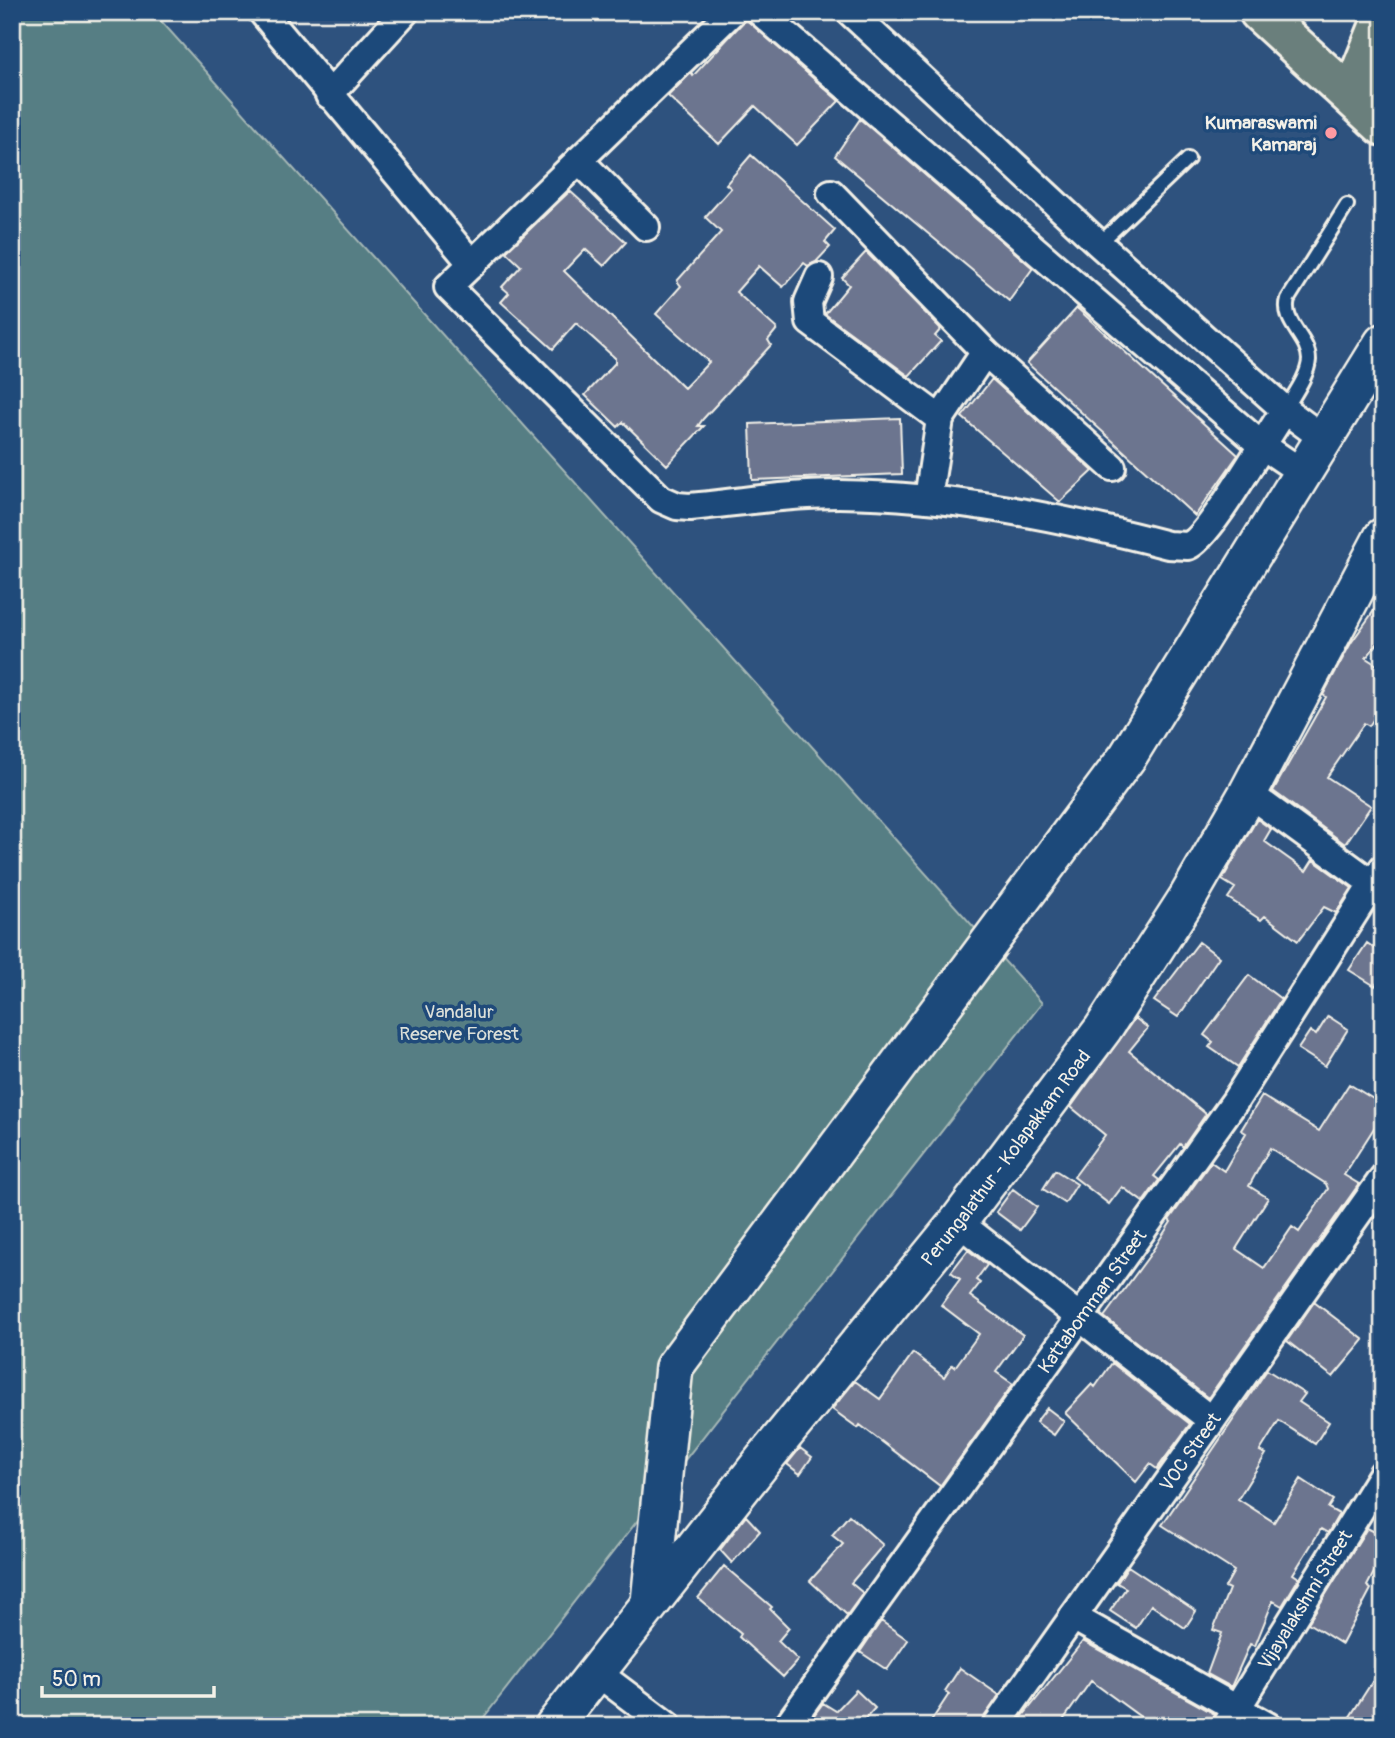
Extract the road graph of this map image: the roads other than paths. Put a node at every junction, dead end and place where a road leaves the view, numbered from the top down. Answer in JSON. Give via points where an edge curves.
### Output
{"nodes":[{"id":1,"x":262,"y":12,"type":"edge"},
{"id":2,"x":405,"y":12,"type":"edge"},
{"id":3,"x":732,"y":12,"type":"edge"},
{"id":4,"x":760,"y":12,"type":"edge"},
{"id":5,"x":850,"y":12,"type":"edge"},
{"id":6,"x":1259,"y":12,"type":"edge"},
{"id":7,"x":1383,"y":17,"type":"edge"},
{"id":8,"x":330,"y":95,"type":"junction"},
{"id":9,"x":1378,"y":122,"type":"edge"},
{"id":10,"x":1188,"y":159,"type":"dead end"},
{"id":11,"x":579,"y":160,"type":"junction"},
{"id":12,"x":831,"y":193,"type":"dead end"},
{"id":13,"x":1347,"y":205,"type":"dead end"},
{"id":14,"x":646,"y":227,"type":"dead end"},
{"id":15,"x":1099,"y":244,"type":"junction"},
{"id":16,"x":472,"y":264,"type":"junction"},
{"id":17,"x":819,"y":277,"type":"dead end"},
{"id":18,"x":1383,"y":343,"type":"edge"},
{"id":19,"x":985,"y":352,"type":"junction"},
{"id":20,"x":1285,"y":410,"type":"junction"},
{"id":21,"x":940,"y":419,"type":"junction"},
{"id":22,"x":1324,"y":439,"type":"junction"},
{"id":23,"x":1260,"y":444,"type":"junction"},
{"id":24,"x":1112,"y":467,"type":"dead end"},
{"id":25,"x":1303,"y":473,"type":"junction"},
{"id":26,"x":928,"y":499,"type":"junction"},
{"id":27,"x":1383,"y":537,"type":"edge"},
{"id":28,"x":1248,"y":793,"type":"junction"},
{"id":29,"x":1378,"y":876,"type":"edge"},
{"id":30,"x":1383,"y":1178,"type":"edge"},
{"id":31,"x":958,"y":1222,"type":"junction"},
{"id":32,"x":1080,"y":1317,"type":"junction"},
{"id":33,"x":1211,"y":1420,"type":"junction"},
{"id":34,"x":1383,"y":1473,"type":"edge"},
{"id":35,"x":650,"y":1602,"type":"junction"},
{"id":36,"x":1073,"y":1617,"type":"junction"},
{"id":37,"x":595,"y":1671,"type":"junction"},
{"id":38,"x":1232,"y":1717,"type":"edge"},
{"id":39,"x":554,"y":1726,"type":"edge"},
{"id":40,"x":668,"y":1726,"type":"edge"},
{"id":41,"x":787,"y":1726,"type":"edge"},
{"id":42,"x":996,"y":1726,"type":"edge"},
{"id":43,"x":1268,"y":1726,"type":"edge"}],
"edges":[{"from":1,"to":8,"type":"street"},
{"from":2,"to":8,"type":"street"},
{"from":3,"to":11,"type":"street"},
{"from":4,"to":23,"type":"street"},
{"from":5,"to":15,"type":"street"},
{"from":6,"to":9,"type":"highway"},
{"from":7,"to":9,"type":"highway","via":[[1362,69]]},
{"from":8,"to":16,"type":"street"},
{"from":10,"to":15,"type":"lane"},
{"from":11,"to":14,"type":"street"},
{"from":11,"to":16,"type":"street"},
{"from":12,"to":19,"type":"street"},
{"from":13,"to":20,"type":"lane","via":[[1288,299],[1287,316],[1309,356]]},
{"from":15,"to":20,"type":"street"},
{"from":16,"to":26,"type":"street","via":[[448,287],[661,499],[690,507],[836,494]]},
{"from":17,"to":21,"type":"street","via":[[808,302],[810,322]]},
{"from":18,"to":22,"type":"street"},
{"from":19,"to":21,"type":"street"},
{"from":19,"to":24,"type":"street"},
{"from":20,"to":22,"type":"street"},
{"from":20,"to":23,"type":"street"},
{"from":21,"to":26,"type":"street"},
{"from":22,"to":25,"type":"street"},
{"from":23,"to":25,"type":"street"},
{"from":23,"to":26,"type":"street","via":[[1207,532],[1188,546],[1020,510]]},
{"from":25,"to":35,"type":"street","via":[[1128,757],[674,1367]]},
{"from":27,"to":28,"type":"street","name":"Perungalathur - Kolapakkam Road"},
{"from":28,"to":29,"type":"street"},
{"from":28,"to":31,"type":"street","name":"Perungalathur - Kolapakkam Road","via":[[1103,1029]]},
{"from":29,"to":32,"type":"street","name":"Kattabomman Street","via":[[1235,1101]]},
{"from":30,"to":33,"type":"street","name":"VOC Street"},
{"from":31,"to":32,"type":"street"},
{"from":31,"to":35,"type":"street","name":"Perungalathur - Kolapakkam Road"},
{"from":32,"to":33,"type":"street"},
{"from":32,"to":41,"type":"street","name":"Kattabomman Street"},
{"from":33,"to":36,"type":"street","name":"VOC Street"},
{"from":34,"to":38,"type":"street","name":"Vijayalakshmi Street"},
{"from":35,"to":37,"type":"street","name":"Perungalathur - Kolapakkam Road"},
{"from":36,"to":38,"type":"street"},
{"from":36,"to":42,"type":"street","name":"VOC Street"},
{"from":37,"to":39,"type":"street","name":"Perungalathur - Kolapakkam Road"},
{"from":37,"to":40,"type":"street"},
{"from":38,"to":43,"type":"street"}]}
